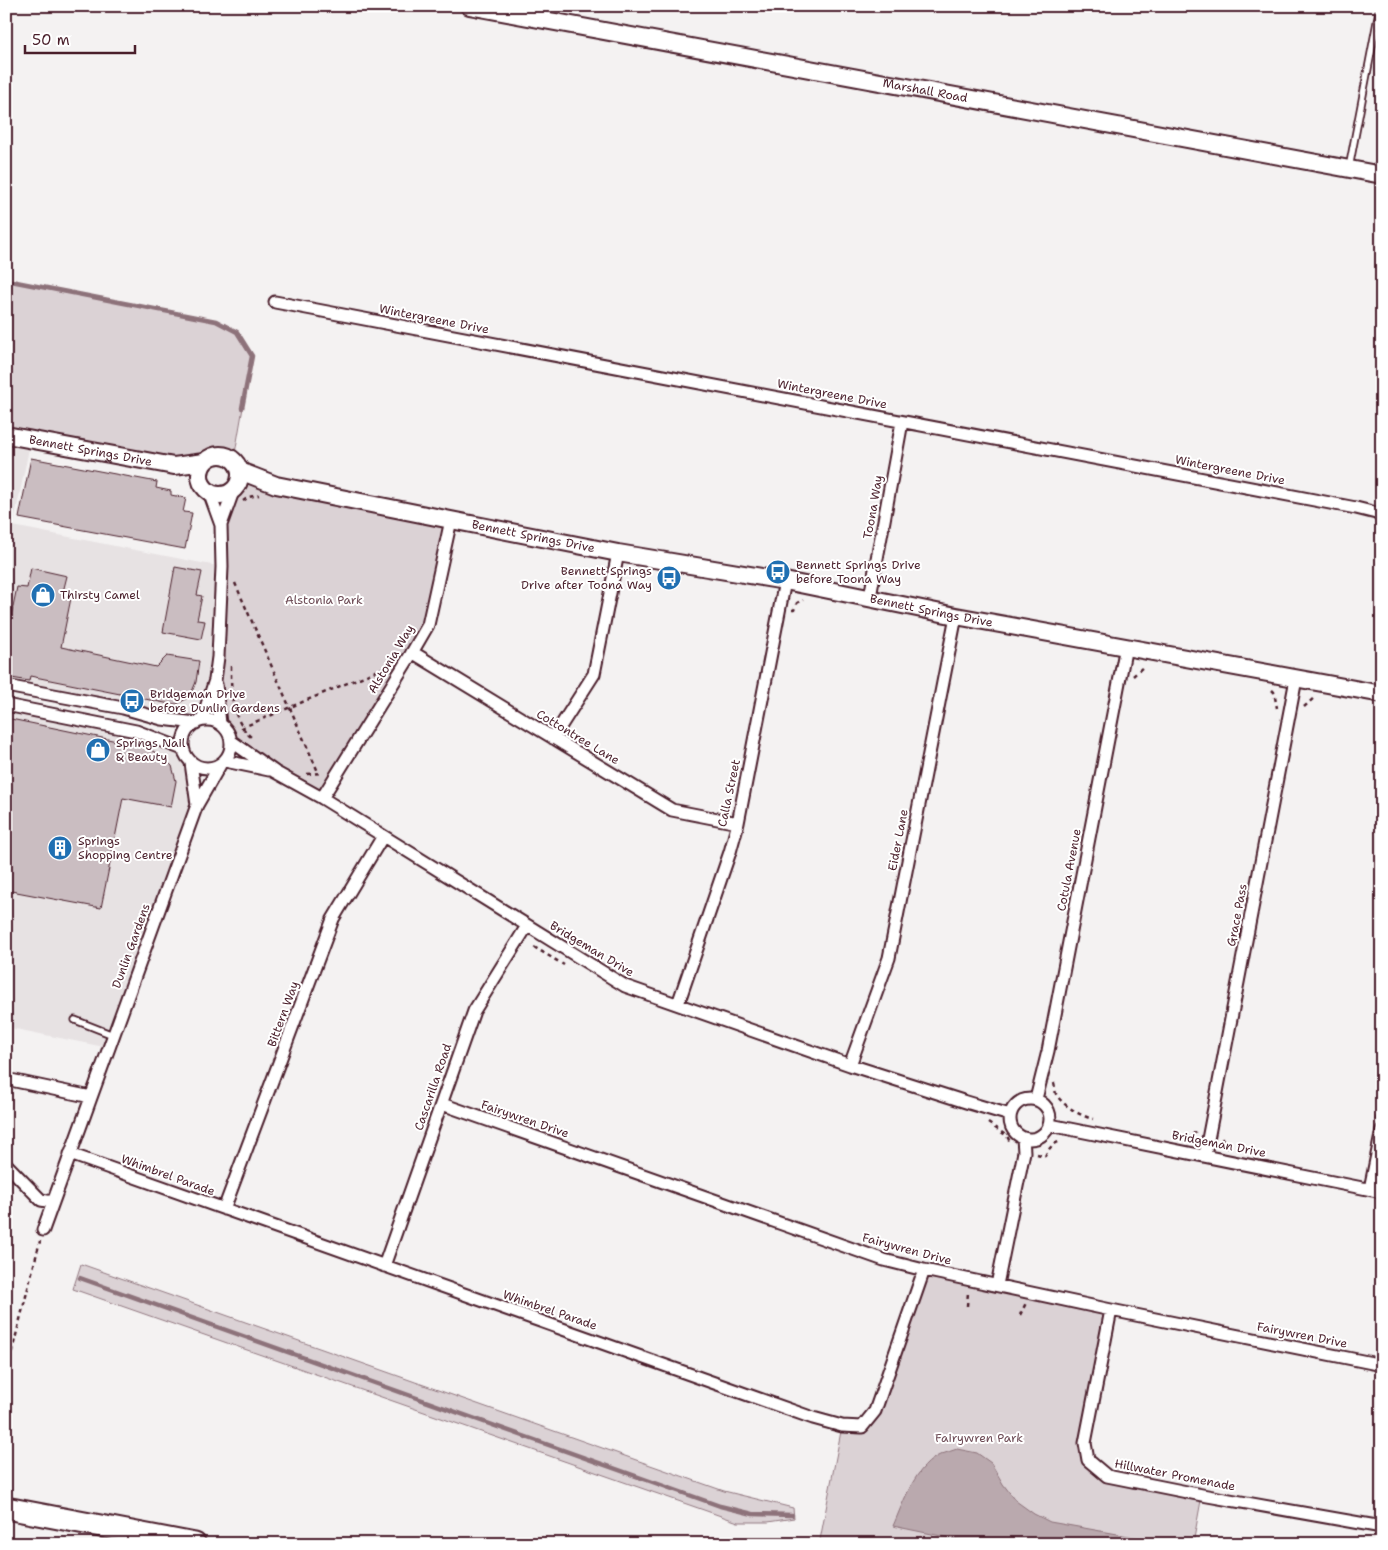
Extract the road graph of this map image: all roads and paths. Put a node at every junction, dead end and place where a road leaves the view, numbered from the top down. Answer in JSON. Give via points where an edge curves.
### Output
{"nodes":[{"id":1,"x":470,"y":6,"type":"edge"},
{"id":2,"x":1380,"y":6,"type":"edge"},
{"id":3,"x":1349,"y":168,"type":"junction"},
{"id":4,"x":1382,"y":175,"type":"edge"},
{"id":5,"x":275,"y":302,"type":"dead end"},
{"id":6,"x":902,"y":422,"type":"junction"},
{"id":7,"x":6,"y":435,"type":"edge"},
{"id":8,"x":204,"y":462,"type":"junction"},
{"id":9,"x":174,"y":466,"type":"junction"},
{"id":10,"x":238,"y":481,"type":"junction"},
{"id":11,"x":205,"y":487,"type":"junction"},
{"id":12,"x":271,"y":490,"type":"junction"},
{"id":13,"x":239,"y":507,"type":"dead end"},
{"id":14,"x":1382,"y":517,"type":"edge"},
{"id":15,"x":451,"y":520,"type":"junction"},
{"id":16,"x":221,"y":525,"type":"junction"},
{"id":17,"x":618,"y":552,"type":"junction"},
{"id":18,"x":785,"y":581,"type":"junction"},
{"id":19,"x":232,"y":586,"type":"dead end"},
{"id":20,"x":870,"y":597,"type":"junction"},
{"id":21,"x":956,"y":616,"type":"junction"},
{"id":22,"x":1126,"y":646,"type":"junction"},
{"id":23,"x":411,"y":654,"type":"junction"},
{"id":24,"x":231,"y":663,"type":"dead end"},
{"id":25,"x":1145,"y":665,"type":"dead end"},
{"id":26,"x":1130,"y":678,"type":"dead end"},
{"id":27,"x":1296,"y":679,"type":"junction"},
{"id":28,"x":215,"y":680,"type":"junction"},
{"id":29,"x":6,"y":686,"type":"edge"},
{"id":30,"x":1270,"y":688,"type":"dead end"},
{"id":31,"x":1382,"y":694,"type":"edge"},
{"id":32,"x":6,"y":705,"type":"edge"},
{"id":33,"x":290,"y":707,"type":"junction"},
{"id":34,"x":1290,"y":710,"type":"junction"},
{"id":35,"x":199,"y":722,"type":"junction"},
{"id":36,"x":220,"y":724,"type":"junction"},
{"id":37,"x":242,"y":728,"type":"junction"},
{"id":38,"x":553,"y":738,"type":"junction"},
{"id":39,"x":252,"y":739,"type":"dead end"},
{"id":40,"x":231,"y":741,"type":"junction"},
{"id":41,"x":183,"y":749,"type":"junction"},
{"id":42,"x":191,"y":763,"type":"junction"},
{"id":43,"x":223,"y":763,"type":"junction"},
{"id":44,"x":339,"y":769,"type":"junction"},
{"id":45,"x":275,"y":772,"type":"junction"},
{"id":46,"x":302,"y":773,"type":"dead end"},
{"id":47,"x":320,"y":774,"type":"junction"},
{"id":48,"x":322,"y":798,"type":"junction"},
{"id":49,"x":197,"y":805,"type":"junction"},
{"id":50,"x":738,"y":823,"type":"junction"},
{"id":51,"x":383,"y":836,"type":"junction"},
{"id":52,"x":527,"y":926,"type":"junction"},
{"id":53,"x":534,"y":947,"type":"dead end"},
{"id":54,"x":566,"y":966,"type":"dead end"},
{"id":55,"x":678,"y":1004,"type":"junction"},
{"id":56,"x":76,"y":1020,"type":"dead end"},
{"id":57,"x":113,"y":1035,"type":"junction"},
{"id":58,"x":850,"y":1065,"type":"junction"},
{"id":59,"x":1054,"y":1075,"type":"dead end"},
{"id":60,"x":6,"y":1079,"type":"edge"},
{"id":61,"x":1382,"y":1088,"type":"edge"},
{"id":62,"x":91,"y":1096,"type":"junction"},
{"id":63,"x":1036,"y":1099,"type":"junction"},
{"id":64,"x":442,"y":1104,"type":"junction"},
{"id":65,"x":1010,"y":1115,"type":"junction"},
{"id":66,"x":1093,"y":1119,"type":"dead end"},
{"id":67,"x":985,"y":1121,"type":"dead end"},
{"id":68,"x":1050,"y":1125,"type":"junction"},
{"id":69,"x":1378,"y":1127,"type":"edge"},
{"id":70,"x":1210,"y":1129,"type":"junction"},
{"id":71,"x":1023,"y":1138,"type":"junction"},
{"id":72,"x":1184,"y":1139,"type":"dead end"},
{"id":73,"x":1013,"y":1149,"type":"dead end"},
{"id":74,"x":1231,"y":1150,"type":"dead end"},
{"id":75,"x":70,"y":1154,"type":"junction"},
{"id":76,"x":1205,"y":1155,"type":"junction"},
{"id":77,"x":6,"y":1164,"type":"edge"},
{"id":78,"x":1376,"y":1191,"type":"edge"},
{"id":79,"x":53,"y":1202,"type":"junction"},
{"id":80,"x":224,"y":1209,"type":"junction"},
{"id":81,"x":43,"y":1230,"type":"joint"},
{"id":82,"x":384,"y":1266,"type":"junction"},
{"id":83,"x":924,"y":1270,"type":"junction"},
{"id":84,"x":998,"y":1285,"type":"junction"},
{"id":85,"x":1111,"y":1310,"type":"junction"},
{"id":86,"x":1382,"y":1365,"type":"edge"},
{"id":87,"x":6,"y":1367,"type":"edge"},
{"id":88,"x":6,"y":1508,"type":"edge"},
{"id":89,"x":1382,"y":1527,"type":"edge"},
{"id":90,"x":195,"y":1544,"type":"edge"}],
"edges":[{"from":1,"to":3,"type":"street","name":"Marshall Road"},
{"from":2,"to":3,"type":"lane"},
{"from":3,"to":4,"type":"street","name":"Marshall Road"},
{"from":5,"to":6,"type":"street","name":"Wintergreene Drive"},
{"from":6,"to":14,"type":"street","name":"Wintergreene Drive","via":[[1356,508]]},
{"from":6,"to":20,"type":"street","name":"Toona Way"},
{"from":7,"to":9,"type":"street","name":"Bennett Springs Drive"},
{"from":8,"to":9,"type":"street","name":"Bennett Springs Drive"},
{"from":8,"to":10,"type":"street","via":[[215,455],[228,456],[234,460]]},
{"from":8,"to":11,"type":"street","via":[[200,475]]},
{"from":9,"to":11,"type":"street","name":"Bennett Springs Drive"},
{"from":10,"to":11,"type":"street","via":[[222,495]]},
{"from":10,"to":12,"type":"street","name":"Bennett Springs Drive"},
{"from":10,"to":16,"type":"street"},
{"from":11,"to":16,"type":"street"},
{"from":12,"to":13,"type":"path","via":[[249,497]]},
{"from":12,"to":15,"type":"street","name":"Bennett Springs Drive"},
{"from":15,"to":17,"type":"street","name":"Bennett Springs Drive"},
{"from":15,"to":23,"type":"street","name":"Alstonia Way","via":[[428,625]]},
{"from":16,"to":28,"type":"street","via":[[222,567]]},
{"from":17,"to":18,"type":"street","name":"Bennett Springs Drive"},
{"from":17,"to":38,"type":"street","via":[[594,674]]},
{"from":18,"to":20,"type":"street","name":"Bennett Springs Drive"},
{"from":18,"to":50,"type":"street","name":"Calla Street"},
{"from":19,"to":33,"type":"path","via":[[232,577]]},
{"from":20,"to":21,"type":"street","name":"Bennett Springs Drive"},
{"from":21,"to":22,"type":"street","name":"Bennett Springs Drive"},
{"from":21,"to":58,"type":"street","name":"Eider Lane","via":[[890,958]]},
{"from":22,"to":27,"type":"street","name":"Bennett Springs Drive"},
{"from":22,"to":63,"type":"street","name":"Cotula Avenue"},
{"from":23,"to":33,"type":"path"},
{"from":23,"to":38,"type":"street","name":"Cottontree Lane"},
{"from":23,"to":44,"type":"street","name":"Alstonia Way"},
{"from":24,"to":37,"type":"path","via":[[235,714]]},
{"from":25,"to":26,"type":"path"},
{"from":27,"to":31,"type":"street","name":"Bennett Springs Drive"},
{"from":27,"to":34,"type":"street","name":"Grace Pass"},
{"from":28,"to":35,"type":"street"},
{"from":28,"to":36,"type":"street"},
{"from":29,"to":35,"type":"street","via":[[123,708],[162,719]]},
{"from":30,"to":34,"type":"path","via":[[1277,708]]},
{"from":32,"to":41,"type":"street","via":[[136,731]]},
{"from":33,"to":37,"type":"path"},
{"from":33,"to":47,"type":"path"},
{"from":34,"to":70,"type":"street","name":"Grace Pass"},
{"from":35,"to":36,"type":"street"},
{"from":35,"to":41,"type":"street","via":[[185,733]]},
{"from":36,"to":40,"type":"street"},
{"from":37,"to":39,"type":"path"},
{"from":38,"to":50,"type":"street","name":"Cottontree Lane","via":[[672,810]]},
{"from":40,"to":43,"type":"street","via":[[231,749]]},
{"from":40,"to":45,"type":"street","name":"Bridgeman Drive"},
{"from":41,"to":42,"type":"street"},
{"from":42,"to":43,"type":"street","via":[[206,769]]},
{"from":42,"to":49,"type":"street","name":"Dunlin Gardens"},
{"from":43,"to":45,"type":"street","name":"Bridgeman Drive"},
{"from":43,"to":49,"type":"street","name":"Dunlin Gardens"},
{"from":44,"to":47,"type":"path","via":[[332,765]]},
{"from":44,"to":48,"type":"street","name":"Alstonia Way"},
{"from":45,"to":48,"type":"street","name":"Bridgeman Drive"},
{"from":46,"to":47,"type":"path"},
{"from":48,"to":51,"type":"street","name":"Bridgeman Drive"},
{"from":49,"to":57,"type":"street","name":"Dunlin Gardens"},
{"from":50,"to":55,"type":"street","name":"Calla Street"},
{"from":51,"to":52,"type":"street","name":"Bridgeman Drive"},
{"from":51,"to":80,"type":"street","name":"Bittern Way","via":[[333,919]]},
{"from":52,"to":55,"type":"street","name":"Bridgeman Drive","via":[[625,986]]},
{"from":52,"to":64,"type":"street","name":"Cascarilla Road","via":[[474,1011]]},
{"from":53,"to":54,"type":"path"},
{"from":55,"to":58,"type":"street","name":"Bridgeman Drive"},
{"from":56,"to":57,"type":"lane"},
{"from":57,"to":62,"type":"street","name":"Dunlin Gardens"},
{"from":58,"to":65,"type":"street","name":"Bridgeman Drive"},
{"from":59,"to":66,"type":"path","via":[[1056,1094],[1067,1105]]},
{"from":60,"to":62,"type":"street"},
{"from":61,"to":69,"type":"path"},
{"from":62,"to":75,"type":"street","name":"Dunlin Gardens"},
{"from":63,"to":65,"type":"street","via":[[1023,1100]]},
{"from":63,"to":68,"type":"street","via":[[1046,1106]]},
{"from":64,"to":82,"type":"street","name":"Cascarilla Road"},
{"from":64,"to":83,"type":"street","name":"Fairywren Drive","via":[[875,1257]]},
{"from":65,"to":71,"type":"street","via":[[1012,1129]]},
{"from":67,"to":73,"type":"path","via":[[1007,1136]]},
{"from":68,"to":71,"type":"street","via":[[1040,1137]]},
{"from":68,"to":76,"type":"street","name":"Bridgeman Drive"},
{"from":69,"to":78,"type":"street"},
{"from":70,"to":72,"type":"path","via":[[1199,1127],[1191,1137]]},
{"from":70,"to":74,"type":"path","via":[[1219,1131],[1225,1146]]},
{"from":70,"to":76,"type":"street","name":"Grace Pass"},
{"from":71,"to":84,"type":"street","via":[[1024,1152]]},
{"from":75,"to":79,"type":"street","name":"Dunlin Gardens"},
{"from":75,"to":80,"type":"street","name":"Whimbrel Parade"},
{"from":76,"to":78,"type":"street","name":"Bridgeman Drive"},
{"from":77,"to":79,"type":"street","via":[[41,1200]]},
{"from":79,"to":81,"type":"street","name":"Dunlin Gardens"},
{"from":80,"to":82,"type":"street","name":"Whimbrel Parade"},
{"from":81,"to":87,"type":"path"},
{"from":82,"to":83,"type":"street","name":"Whimbrel Parade","via":[[813,1418],[842,1426],[862,1427],[876,1411]]},
{"from":83,"to":84,"type":"street","name":"Fairywren Drive"},
{"from":84,"to":85,"type":"street","name":"Fairywren Drive"},
{"from":85,"to":86,"type":"street","name":"Fairywren Drive"},
{"from":85,"to":89,"type":"street","name":"Hillwater Promenade","via":[[1085,1443],[1088,1460],[1107,1476]]},
{"from":88,"to":90,"type":"highway"}]}
